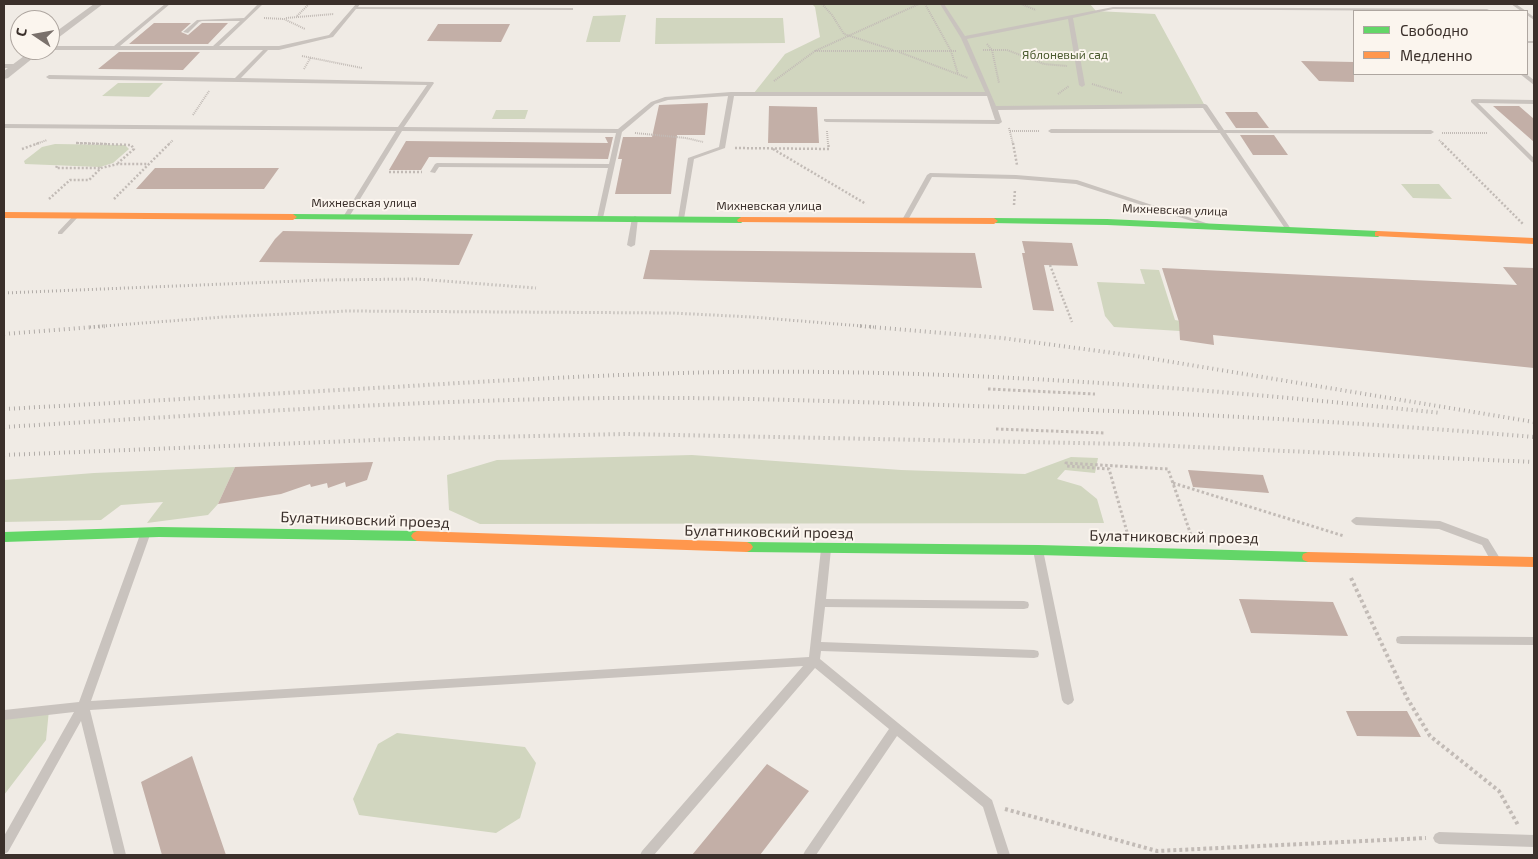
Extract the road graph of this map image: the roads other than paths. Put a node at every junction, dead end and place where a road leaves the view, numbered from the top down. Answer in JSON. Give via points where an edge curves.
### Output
{"nodes":[{"id":1,"x":99,"y":4,"type":"edge"},
{"id":2,"x":168,"y":4,"type":"edge"},
{"id":3,"x":262,"y":4,"type":"edge"},
{"id":4,"x":942,"y":4,"type":"edge"},
{"id":5,"x":356,"y":6,"type":"edge"},
{"id":6,"x":571,"y":9,"type":"dead end"},
{"id":7,"x":1353,"y":10,"type":"edge"},
{"id":8,"x":1070,"y":17,"type":"junction"},
{"id":9,"x":245,"y":19,"type":"junction"},
{"id":10,"x":186,"y":32,"type":"dead end"},
{"id":11,"x":60,"y":33,"type":"edge"},
{"id":12,"x":964,"y":38,"type":"junction"},
{"id":13,"x":60,"y":48,"type":"edge"},
{"id":14,"x":114,"y":48,"type":"junction"},
{"id":15,"x":214,"y":48,"type":"junction"},
{"id":16,"x":267,"y":48,"type":"junction"},
{"id":17,"x":25,"y":60,"type":"edge"},
{"id":18,"x":4,"y":66,"type":"edge"},
{"id":19,"x":17,"y":66,"type":"junction"},
{"id":20,"x":1524,"y":75,"type":"edge"},
{"id":21,"x":4,"y":76,"type":"edge"},
{"id":22,"x":49,"y":77,"type":"dead end"},
{"id":23,"x":237,"y":79,"type":"junction"},
{"id":24,"x":1534,"y":83,"type":"edge"},
{"id":25,"x":1082,"y":85,"type":"dead end"},
{"id":26,"x":731,"y":94,"type":"junction"},
{"id":27,"x":989,"y":94,"type":"junction"},
{"id":28,"x":1534,"y":102,"type":"edge"},
{"id":29,"x":994,"y":108,"type":"junction"},
{"id":30,"x":826,"y":120,"type":"road end"},
{"id":31,"x":4,"y":126,"type":"edge"},
{"id":32,"x":184,"y":128,"type":"joint"},
{"id":33,"x":400,"y":129,"type":"junction"},
{"id":34,"x":620,"y":131,"type":"junction"},
{"id":35,"x":1051,"y":131,"type":"road end"},
{"id":36,"x":1223,"y":132,"type":"junction"},
{"id":37,"x":1432,"y":132,"type":"road end"},
{"id":38,"x":1534,"y":161,"type":"edge"},
{"id":39,"x":612,"y":166,"type":"junction"},
{"id":40,"x":433,"y":172,"type":"road end"},
{"id":41,"x":4,"y":215,"type":"edge"},
{"id":42,"x":77,"y":215,"type":"junction"},
{"id":43,"x":346,"y":217,"type":"junction"},
{"id":44,"x":600,"y":218,"type":"junction"},
{"id":45,"x":635,"y":218,"type":"junction"},
{"id":46,"x":681,"y":219,"type":"junction"},
{"id":47,"x":905,"y":220,"type":"junction"},
{"id":48,"x":1212,"y":226,"type":"junction"},
{"id":49,"x":1288,"y":229,"type":"junction"},
{"id":50,"x":60,"y":233,"type":"dead end"},
{"id":51,"x":1534,"y":241,"type":"edge"},
{"id":52,"x":631,"y":245,"type":"dead end"},
{"id":53,"x":1356,"y":521,"type":"dead end"},
{"id":54,"x":146,"y":532,"type":"junction"},
{"id":55,"x":4,"y":537,"type":"edge"},
{"id":56,"x":826,"y":549,"type":"junction"},
{"id":57,"x":1038,"y":550,"type":"junction"},
{"id":58,"x":1496,"y":560,"type":"junction"},
{"id":59,"x":1534,"y":562,"type":"edge"},
{"id":60,"x":820,"y":603,"type":"junction"},
{"id":61,"x":1024,"y":605,"type":"dead end"},
{"id":62,"x":1401,"y":640,"type":"dead end"},
{"id":63,"x":1534,"y":640,"type":"edge"},
{"id":64,"x":816,"y":646,"type":"junction"},
{"id":65,"x":1034,"y":654,"type":"dead end"},
{"id":66,"x":814,"y":661,"type":"junction"},
{"id":67,"x":1068,"y":700,"type":"dead end"},
{"id":68,"x":83,"y":706,"type":"junction"},
{"id":69,"x":4,"y":715,"type":"edge"},
{"id":70,"x":896,"y":728,"type":"junction"},
{"id":71,"x":1440,"y":838,"type":"road end"},
{"id":72,"x":1531,"y":841,"type":"edge"},
{"id":73,"x":4,"y":848,"type":"edge"},
{"id":74,"x":120,"y":855,"type":"edge"},
{"id":75,"x":646,"y":855,"type":"edge"},
{"id":76,"x":809,"y":855,"type":"edge"},
{"id":77,"x":1004,"y":855,"type":"edge"}],
"edges":[{"from":1,"to":11,"type":"street"},
{"from":2,"to":14,"type":"lane"},
{"from":3,"to":9,"type":"lane"},
{"from":4,"to":12,"type":"lane"},
{"from":5,"to":6,"type":"lane"},
{"from":5,"to":16,"type":"lane","via":[[331,36]]},
{"from":7,"to":8,"type":"lane","via":[[1113,8]]},
{"from":8,"to":12,"type":"lane"},
{"from":8,"to":25,"type":"lane"},
{"from":9,"to":10,"type":"lane","via":[[202,20]]},
{"from":9,"to":15,"type":"lane"},
{"from":12,"to":27,"type":"lane"},
{"from":13,"to":14,"type":"lane"},
{"from":14,"to":15,"type":"lane"},
{"from":15,"to":16,"type":"lane"},
{"from":16,"to":23,"type":"lane"},
{"from":17,"to":19,"type":"street"},
{"from":18,"to":19,"type":"lane"},
{"from":19,"to":21,"type":"street"},
{"from":20,"to":24,"type":"lane"},
{"from":22,"to":23,"type":"lane"},
{"from":23,"to":33,"type":"lane","via":[[431,83]]},
{"from":26,"to":27,"type":"lane"},
{"from":26,"to":34,"type":"lane","via":[[667,98],[653,103]]},
{"from":26,"to":46,"type":"lane","via":[[722,148],[691,158]]},
{"from":27,"to":29,"type":"lane"},
{"from":28,"to":38,"type":"lane","via":[[1473,101]]},
{"from":29,"to":30,"type":"lane","via":[[999,122]]},
{"from":29,"to":36,"type":"lane","via":[[1205,106]]},
{"from":31,"to":32,"type":"lane"},
{"from":32,"to":33,"type":"lane"},
{"from":33,"to":34,"type":"lane"},
{"from":33,"to":43,"type":"lane"},
{"from":34,"to":39,"type":"lane"},
{"from":35,"to":36,"type":"lane"},
{"from":36,"to":37,"type":"lane"},
{"from":36,"to":49,"type":"lane"},
{"from":39,"to":40,"type":"lane","via":[[437,165]]},
{"from":39,"to":44,"type":"lane"},
{"from":41,"to":42,"type":"street","name":"Михневская улица"},
{"from":42,"to":43,"type":"street","name":"Михневская улица"},
{"from":42,"to":50,"type":"lane"},
{"from":43,"to":44,"type":"street","name":"Михневская улица"},
{"from":44,"to":45,"type":"street","name":"Михневская улица"},
{"from":45,"to":46,"type":"street","name":"Михневская улица"},
{"from":45,"to":52,"type":"lane"},
{"from":46,"to":47,"type":"street","name":"Михневская улица"},
{"from":47,"to":48,"type":"street","name":"Михневская улица"},
{"from":47,"to":48,"type":"lane","via":[[930,175],[1006,176],[1077,182]]},
{"from":48,"to":49,"type":"street","name":"Михневская улица"},
{"from":49,"to":51,"type":"street","name":"Михневская улица"},
{"from":53,"to":58,"type":"lane","via":[[1440,525],[1484,542]]},
{"from":54,"to":55,"type":"street","name":"Булатниковский проезд"},
{"from":54,"to":56,"type":"street","name":"Булатниковский проезд","via":[[252,531]]},
{"from":54,"to":68,"type":"lane"},
{"from":56,"to":57,"type":"street","name":"Булатниковский проезд"},
{"from":56,"to":60,"type":"lane"},
{"from":57,"to":58,"type":"street","name":"Булатниковский проезд"},
{"from":57,"to":67,"type":"lane"},
{"from":58,"to":59,"type":"street","name":"Булатниковский проезд"},
{"from":60,"to":61,"type":"lane"},
{"from":60,"to":64,"type":"lane"},
{"from":62,"to":63,"type":"lane"},
{"from":64,"to":65,"type":"lane"},
{"from":64,"to":66,"type":"lane"},
{"from":66,"to":68,"type":"lane"},
{"from":66,"to":70,"type":"lane"},
{"from":66,"to":75,"type":"lane"},
{"from":68,"to":69,"type":"lane"},
{"from":68,"to":73,"type":"lane"},
{"from":68,"to":74,"type":"lane"},
{"from":70,"to":76,"type":"lane"},
{"from":70,"to":77,"type":"lane","via":[[988,804]]},
{"from":71,"to":72,"type":"lane"}]}
